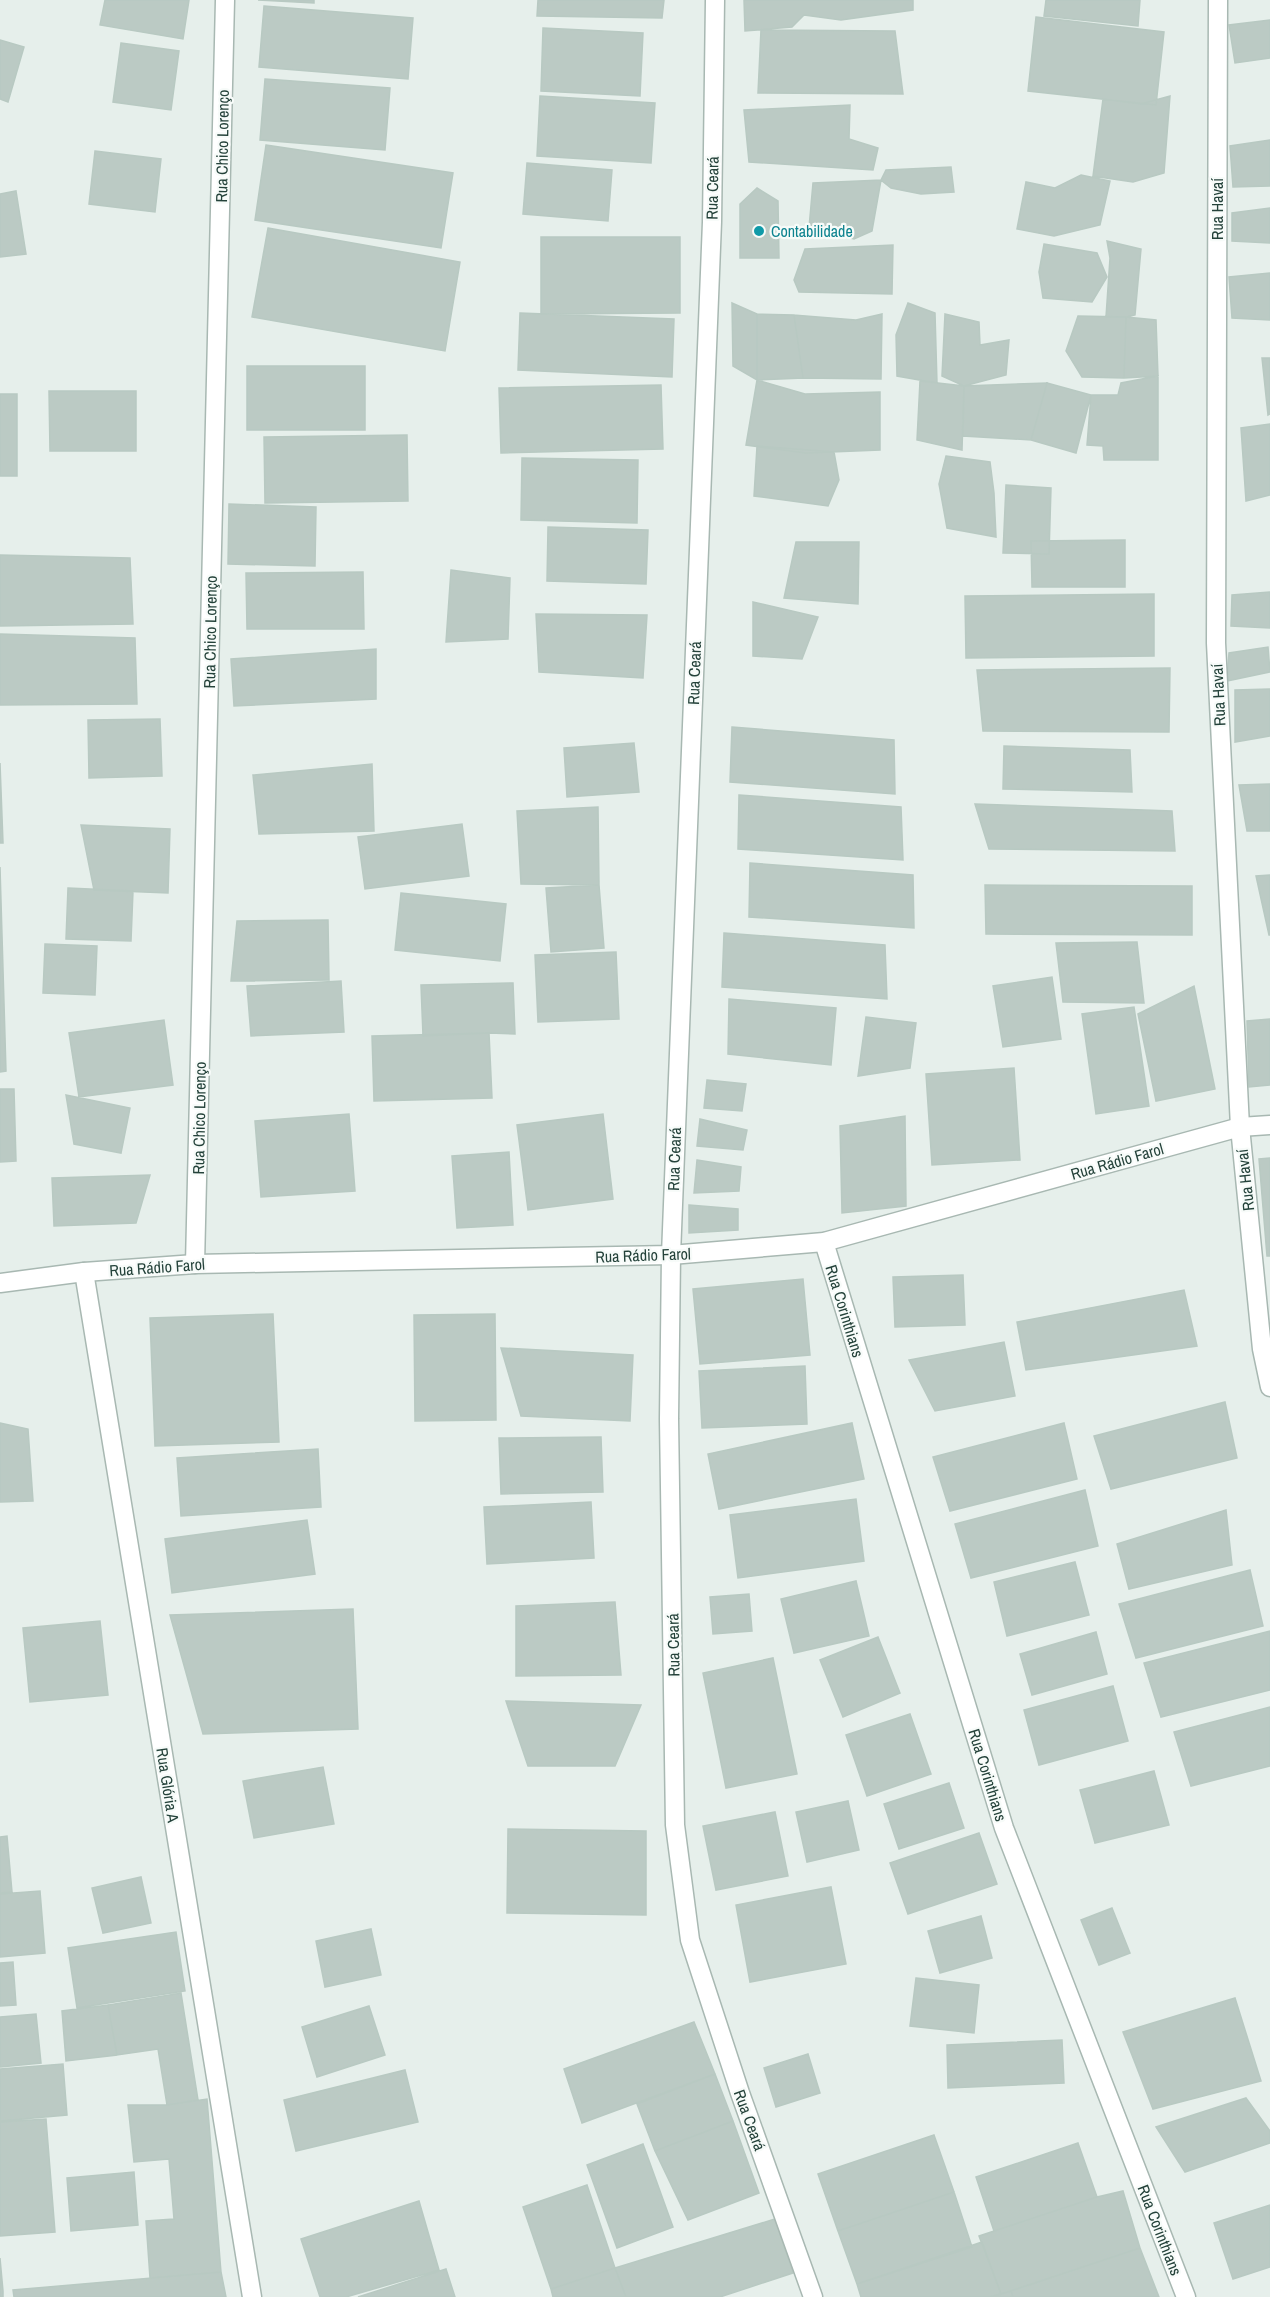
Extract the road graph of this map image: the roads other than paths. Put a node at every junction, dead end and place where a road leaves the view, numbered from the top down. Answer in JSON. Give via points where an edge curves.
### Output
{"nodes":[{"id":1,"x":225,"y":0,"type":"edge"},
{"id":2,"x":715,"y":0,"type":"edge"},
{"id":3,"x":1218,"y":0,"type":"edge"},
{"id":4,"x":1270,"y":1125,"type":"edge"},
{"id":5,"x":1240,"y":1127,"type":"junction"},
{"id":6,"x":824,"y":1242,"type":"junction"},
{"id":7,"x":670,"y":1255,"type":"junction"},
{"id":8,"x":195,"y":1264,"type":"junction"},
{"id":9,"x":84,"y":1272,"type":"junction"},
{"id":10,"x":0,"y":1282,"type":"edge"},
{"id":11,"x":1270,"y":1387,"type":"edge"},
{"id":12,"x":252,"y":2297,"type":"edge"},
{"id":13,"x":813,"y":2297,"type":"edge"},
{"id":14,"x":1186,"y":2297,"type":"edge"}],
"edges":[{"from":1,"to":8,"type":"street","name":"Rua Chico Lorenço"},
{"from":2,"to":7,"type":"street","name":"Rua Ceará","via":[[712,222]]},
{"from":3,"to":5,"type":"street","name":"Rua Havaí","via":[[1216,643]]},
{"from":4,"to":5,"type":"street","name":"Rua Rádio Farol"},
{"from":5,"to":6,"type":"street","name":"Rua Rádio Farol"},
{"from":5,"to":11,"type":"street","name":"Rua Havaí","via":[[1262,1349]]},
{"from":6,"to":7,"type":"street","name":"Rua Rádio Farol"},
{"from":6,"to":14,"type":"street","name":"Rua Corinthians","via":[[1004,1828]]},
{"from":7,"to":8,"type":"street","name":"Rua Rádio Farol"},
{"from":7,"to":13,"type":"street","name":"Rua Ceará","via":[[675,1825],[690,1940]]},
{"from":8,"to":9,"type":"street","name":"Rua Rádio Farol"},
{"from":9,"to":10,"type":"street","name":"Rua Rádio Farol"},
{"from":9,"to":12,"type":"street","name":"Rua Glória A"}]}
